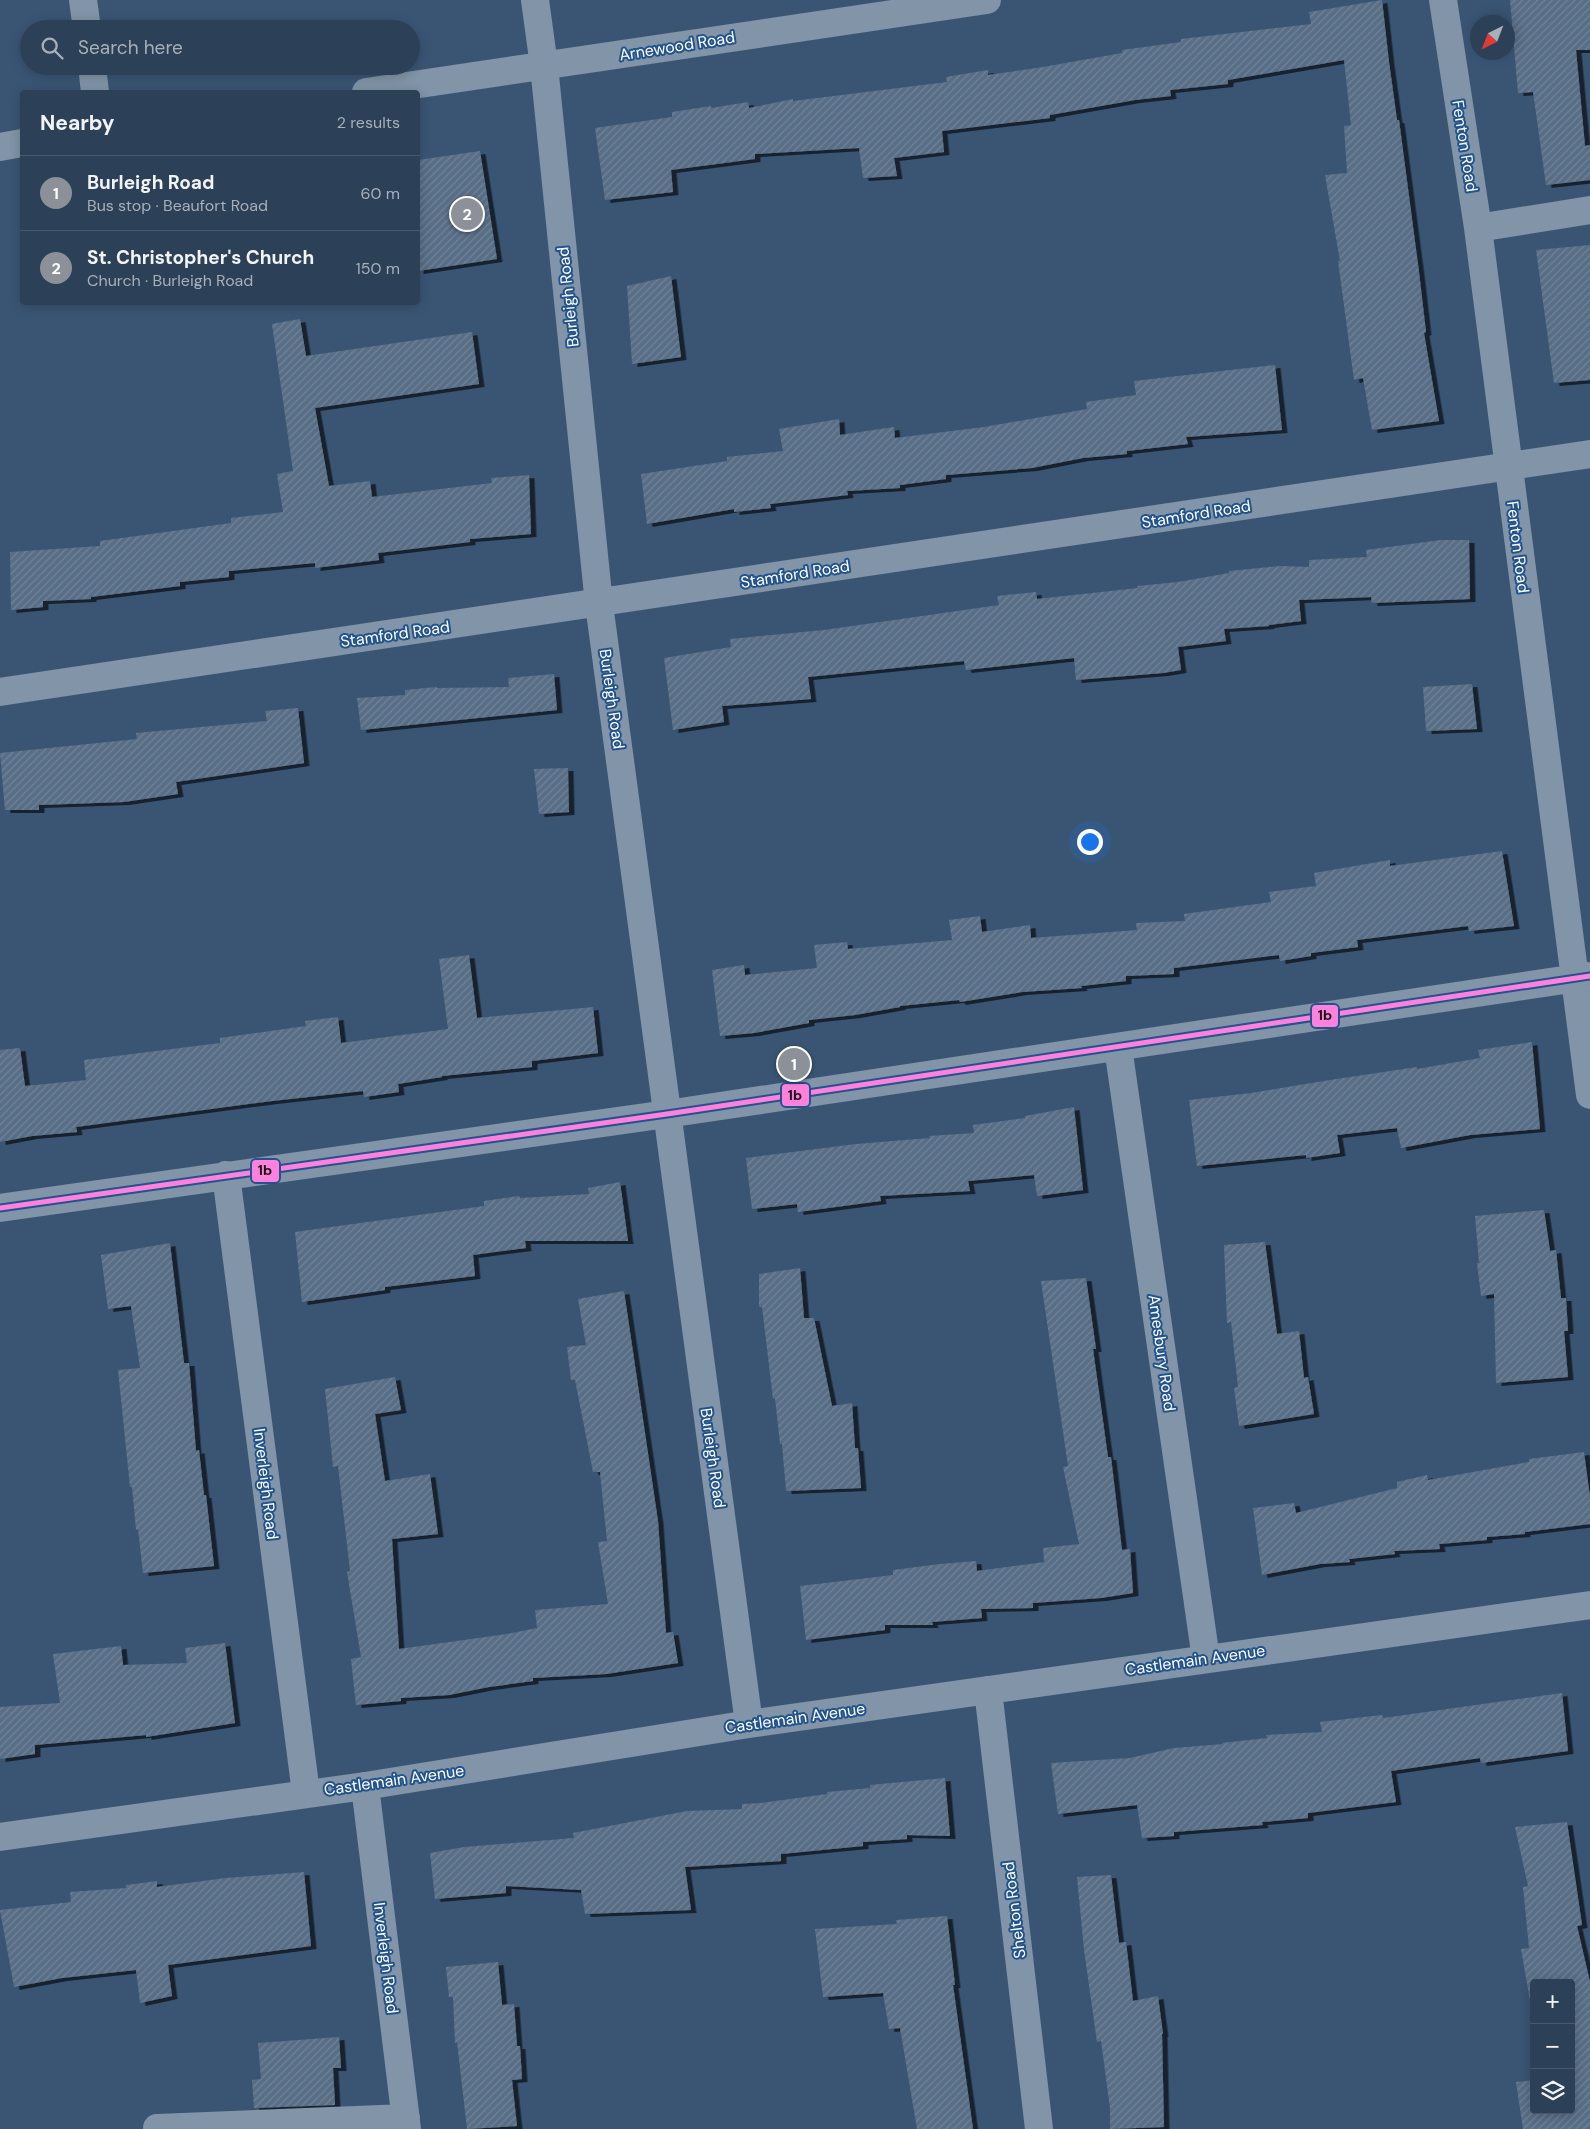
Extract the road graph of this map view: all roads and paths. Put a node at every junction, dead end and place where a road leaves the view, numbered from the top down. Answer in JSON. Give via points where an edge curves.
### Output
{"nodes":[{"id":1,"x":83,"y":0,"type":"edge"},
{"id":2,"x":535,"y":0,"type":"edge"},
{"id":3,"x":988,"y":0,"type":"edge"},
{"id":4,"x":1443,"y":0,"type":"edge"},
{"id":5,"x":86,"y":20,"type":"edge"},
{"id":6,"x":544,"y":66,"type":"junction"},
{"id":7,"x":93,"y":75,"type":"edge"},
{"id":8,"x":95,"y":90,"type":"edge"},
{"id":9,"x":380,"y":90,"type":"edge"},
{"id":10,"x":20,"y":143,"type":"edge"},
{"id":11,"x":0,"y":147,"type":"edge"},
{"id":12,"x":1590,"y":210,"type":"edge"},
{"id":13,"x":1478,"y":228,"type":"junction"},
{"id":14,"x":1590,"y":454,"type":"edge"},
{"id":15,"x":1507,"y":467,"type":"junction"},
{"id":16,"x":599,"y":604,"type":"junction"},
{"id":17,"x":0,"y":692,"type":"edge"},
{"id":18,"x":1582,"y":977,"type":"edge"},
{"id":19,"x":1118,"y":1047,"type":"junction"},
{"id":20,"x":1590,"y":1095,"type":"edge"},
{"id":21,"x":667,"y":1114,"type":"junction"},
{"id":22,"x":226,"y":1175,"type":"junction"},
{"id":23,"x":0,"y":1208,"type":"edge"},
{"id":24,"x":1590,"y":1605,"type":"edge"},
{"id":25,"x":1206,"y":1659,"type":"junction"},
{"id":26,"x":988,"y":1690,"type":"junction"},
{"id":27,"x":749,"y":1724,"type":"junction"},
{"id":28,"x":365,"y":1786,"type":"junction"},
{"id":29,"x":306,"y":1793,"type":"junction"},
{"id":30,"x":0,"y":1837,"type":"edge"},
{"id":31,"x":406,"y":2123,"type":"edge"},
{"id":32,"x":157,"y":2128,"type":"edge"},
{"id":33,"x":1039,"y":2129,"type":"edge"}],
"edges":[{"from":1,"to":5,"type":"street"},
{"from":2,"to":6,"type":"street","name":"Burleigh Road"},
{"from":3,"to":6,"type":"street","name":"Arnewood Road"},
{"from":4,"to":13,"type":"street","name":"Fenton Road"},
{"from":6,"to":9,"type":"street","name":"Arnewood Road"},
{"from":6,"to":16,"type":"street","name":"Burleigh Road"},
{"from":7,"to":8,"type":"street"},
{"from":10,"to":11,"type":"street"},
{"from":12,"to":13,"type":"street"},
{"from":13,"to":15,"type":"street","name":"Fenton Road"},
{"from":14,"to":15,"type":"street","name":"Stamford Road"},
{"from":15,"to":16,"type":"street","name":"Stamford Road"},
{"from":15,"to":18,"type":"street","name":"Fenton Road"},
{"from":16,"to":17,"type":"street","name":"Stamford Road"},
{"from":16,"to":21,"type":"street","name":"Burleigh Road"},
{"from":18,"to":19,"type":"street"},
{"from":18,"to":20,"type":"street","name":"Fenton Road"},
{"from":19,"to":21,"type":"street"},
{"from":19,"to":25,"type":"street","name":"Amesbury Road"},
{"from":21,"to":22,"type":"street"},
{"from":21,"to":27,"type":"street","name":"Burleigh Road"},
{"from":22,"to":23,"type":"street"},
{"from":22,"to":29,"type":"street","name":"Inverleigh Road"},
{"from":24,"to":25,"type":"street","name":"Castlemain Avenue"},
{"from":25,"to":26,"type":"street","name":"Castlemain Avenue"},
{"from":26,"to":27,"type":"street","name":"Castlemain Avenue"},
{"from":26,"to":33,"type":"street","name":"Shelton Road"},
{"from":27,"to":28,"type":"street","name":"Castlemain Avenue"},
{"from":28,"to":29,"type":"street","name":"Castlemain Avenue"},
{"from":28,"to":31,"type":"street","name":"Inverleigh Road"},
{"from":29,"to":30,"type":"street","name":"Castlemain Avenue"},
{"from":31,"to":32,"type":"street"}]}
